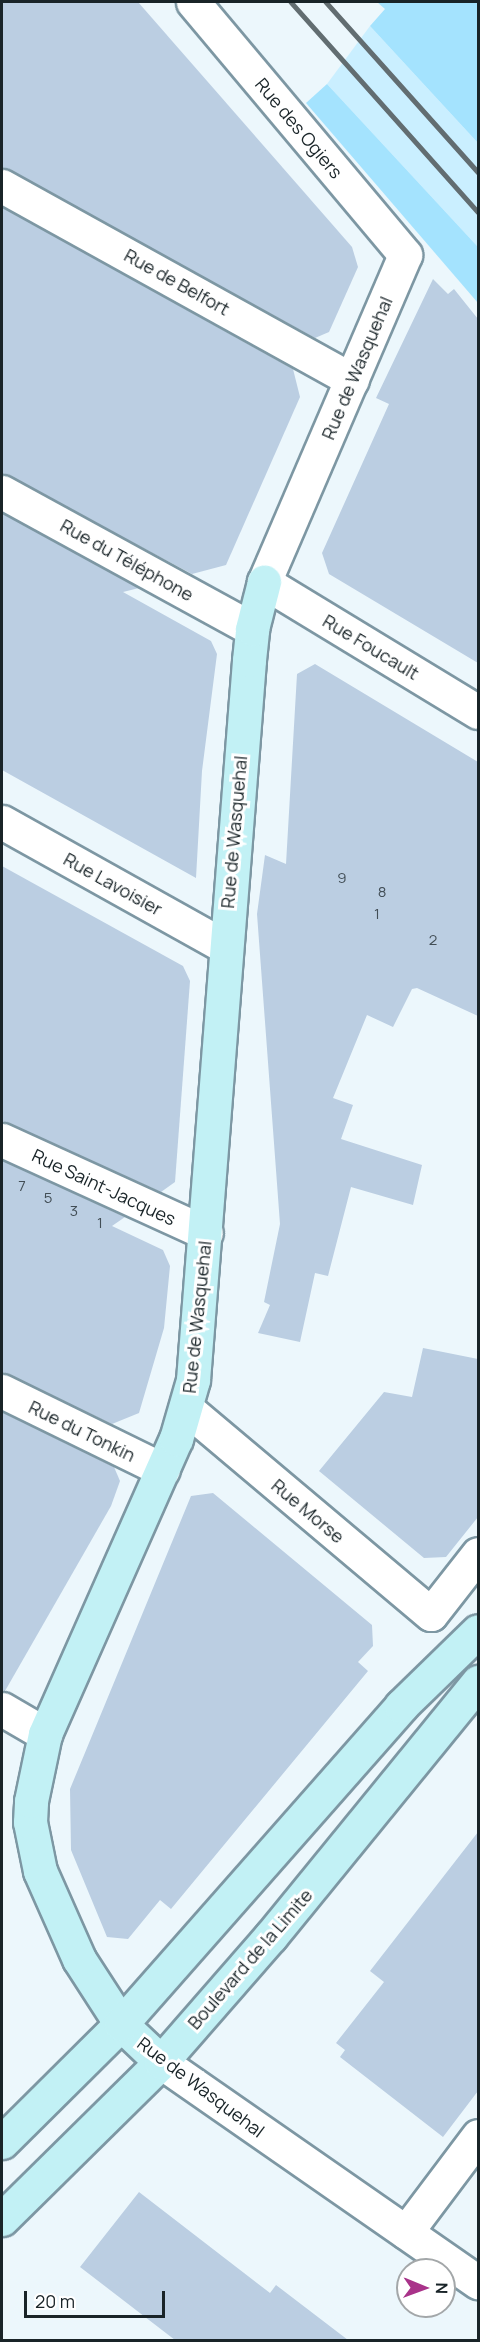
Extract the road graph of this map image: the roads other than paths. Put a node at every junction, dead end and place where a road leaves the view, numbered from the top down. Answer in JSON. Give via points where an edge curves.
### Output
{"nodes":[{"id":1,"x":193,"y":2,"type":"edge"},
{"id":2,"x":2,"y":186,"type":"edge"},
{"id":3,"x":405,"y":255,"type":"joint"},
{"id":4,"x":352,"y":380,"type":"junction"},
{"id":5,"x":2,"y":492,"type":"edge"},
{"id":6,"x":264,"y":582,"type":"junction"},
{"id":7,"x":252,"y":629,"type":"junction"},
{"id":8,"x":478,"y":712,"type":"edge"},
{"id":9,"x":2,"y":822,"type":"edge"},
{"id":10,"x":224,"y":946,"type":"junction"},
{"id":11,"x":2,"y":1140,"type":"edge"},
{"id":12,"x":206,"y":1233,"type":"junction"},
{"id":13,"x":2,"y":1391,"type":"edge"},
{"id":14,"x":186,"y":1408,"type":"junction"},
{"id":15,"x":163,"y":1470,"type":"junction"},
{"id":16,"x":478,"y":1554,"type":"edge"},
{"id":17,"x":478,"y":1631,"type":"edge"},
{"id":18,"x":478,"y":1682,"type":"edge"},
{"id":19,"x":2,"y":1709,"type":"edge"},
{"id":20,"x":45,"y":1734,"type":"junction"},
{"id":21,"x":121,"y":2024,"type":"junction"},
{"id":22,"x":161,"y":2062,"type":"junction"},
{"id":23,"x":478,"y":2136,"type":"edge"},
{"id":24,"x":2,"y":2142,"type":"edge"},
{"id":25,"x":2,"y":2219,"type":"edge"},
{"id":26,"x":406,"y":2232,"type":"junction"},
{"id":27,"x":478,"y":2282,"type":"edge"}],
"edges":[{"from":1,"to":3,"type":"street","name":"Rue des Ogiers"},
{"from":2,"to":4,"type":"street","name":"Rue de Belfort"},
{"from":3,"to":4,"type":"street","name":"Rue de Wasquehal"},
{"from":4,"to":6,"type":"street","name":"Rue de Wasquehal"},
{"from":5,"to":7,"type":"street","name":"Rue du Téléphone"},
{"from":6,"to":7,"type":"street","name":"Rue de Wasquehal"},
{"from":6,"to":8,"type":"street","name":"Rue Foucault"},
{"from":7,"to":10,"type":"street","name":"Rue de Wasquehal"},
{"from":9,"to":10,"type":"street","name":"Rue Lavoisier"},
{"from":10,"to":12,"type":"street","name":"Rue de Wasquehal"},
{"from":11,"to":12,"type":"street","name":"Rue Saint-Jacques"},
{"from":12,"to":14,"type":"street","name":"Rue de Wasquehal","via":[[198,1346]]},
{"from":13,"to":15,"type":"street","name":"Rue du Tonkin"},
{"from":14,"to":15,"type":"street","name":"Rue de Wasquehal"},
{"from":14,"to":16,"type":"street","name":"Rue Morse","via":[[431,1614]]},
{"from":15,"to":20,"type":"street","name":"Rue de Wasquehal"},
{"from":17,"to":21,"type":"street","via":[[401,1706]]},
{"from":18,"to":22,"type":"street","name":"Boulevard de la Limite","via":[[271,1936]]},
{"from":19,"to":20,"type":"street"},
{"from":20,"to":21,"type":"street","name":"Rue de Wasquehal","via":[[33,1778],[30,1822],[40,1871],[79,1959]]},
{"from":21,"to":22,"type":"street","name":"Rue de Wasquehal"},
{"from":21,"to":24,"type":"street"},
{"from":22,"to":25,"type":"street","name":"Boulevard de la Limite"},
{"from":22,"to":26,"type":"street","name":"Rue de Wasquehal"},
{"from":23,"to":26,"type":"street"},
{"from":26,"to":27,"type":"street","name":"Rue de Wasquehal"}]}
